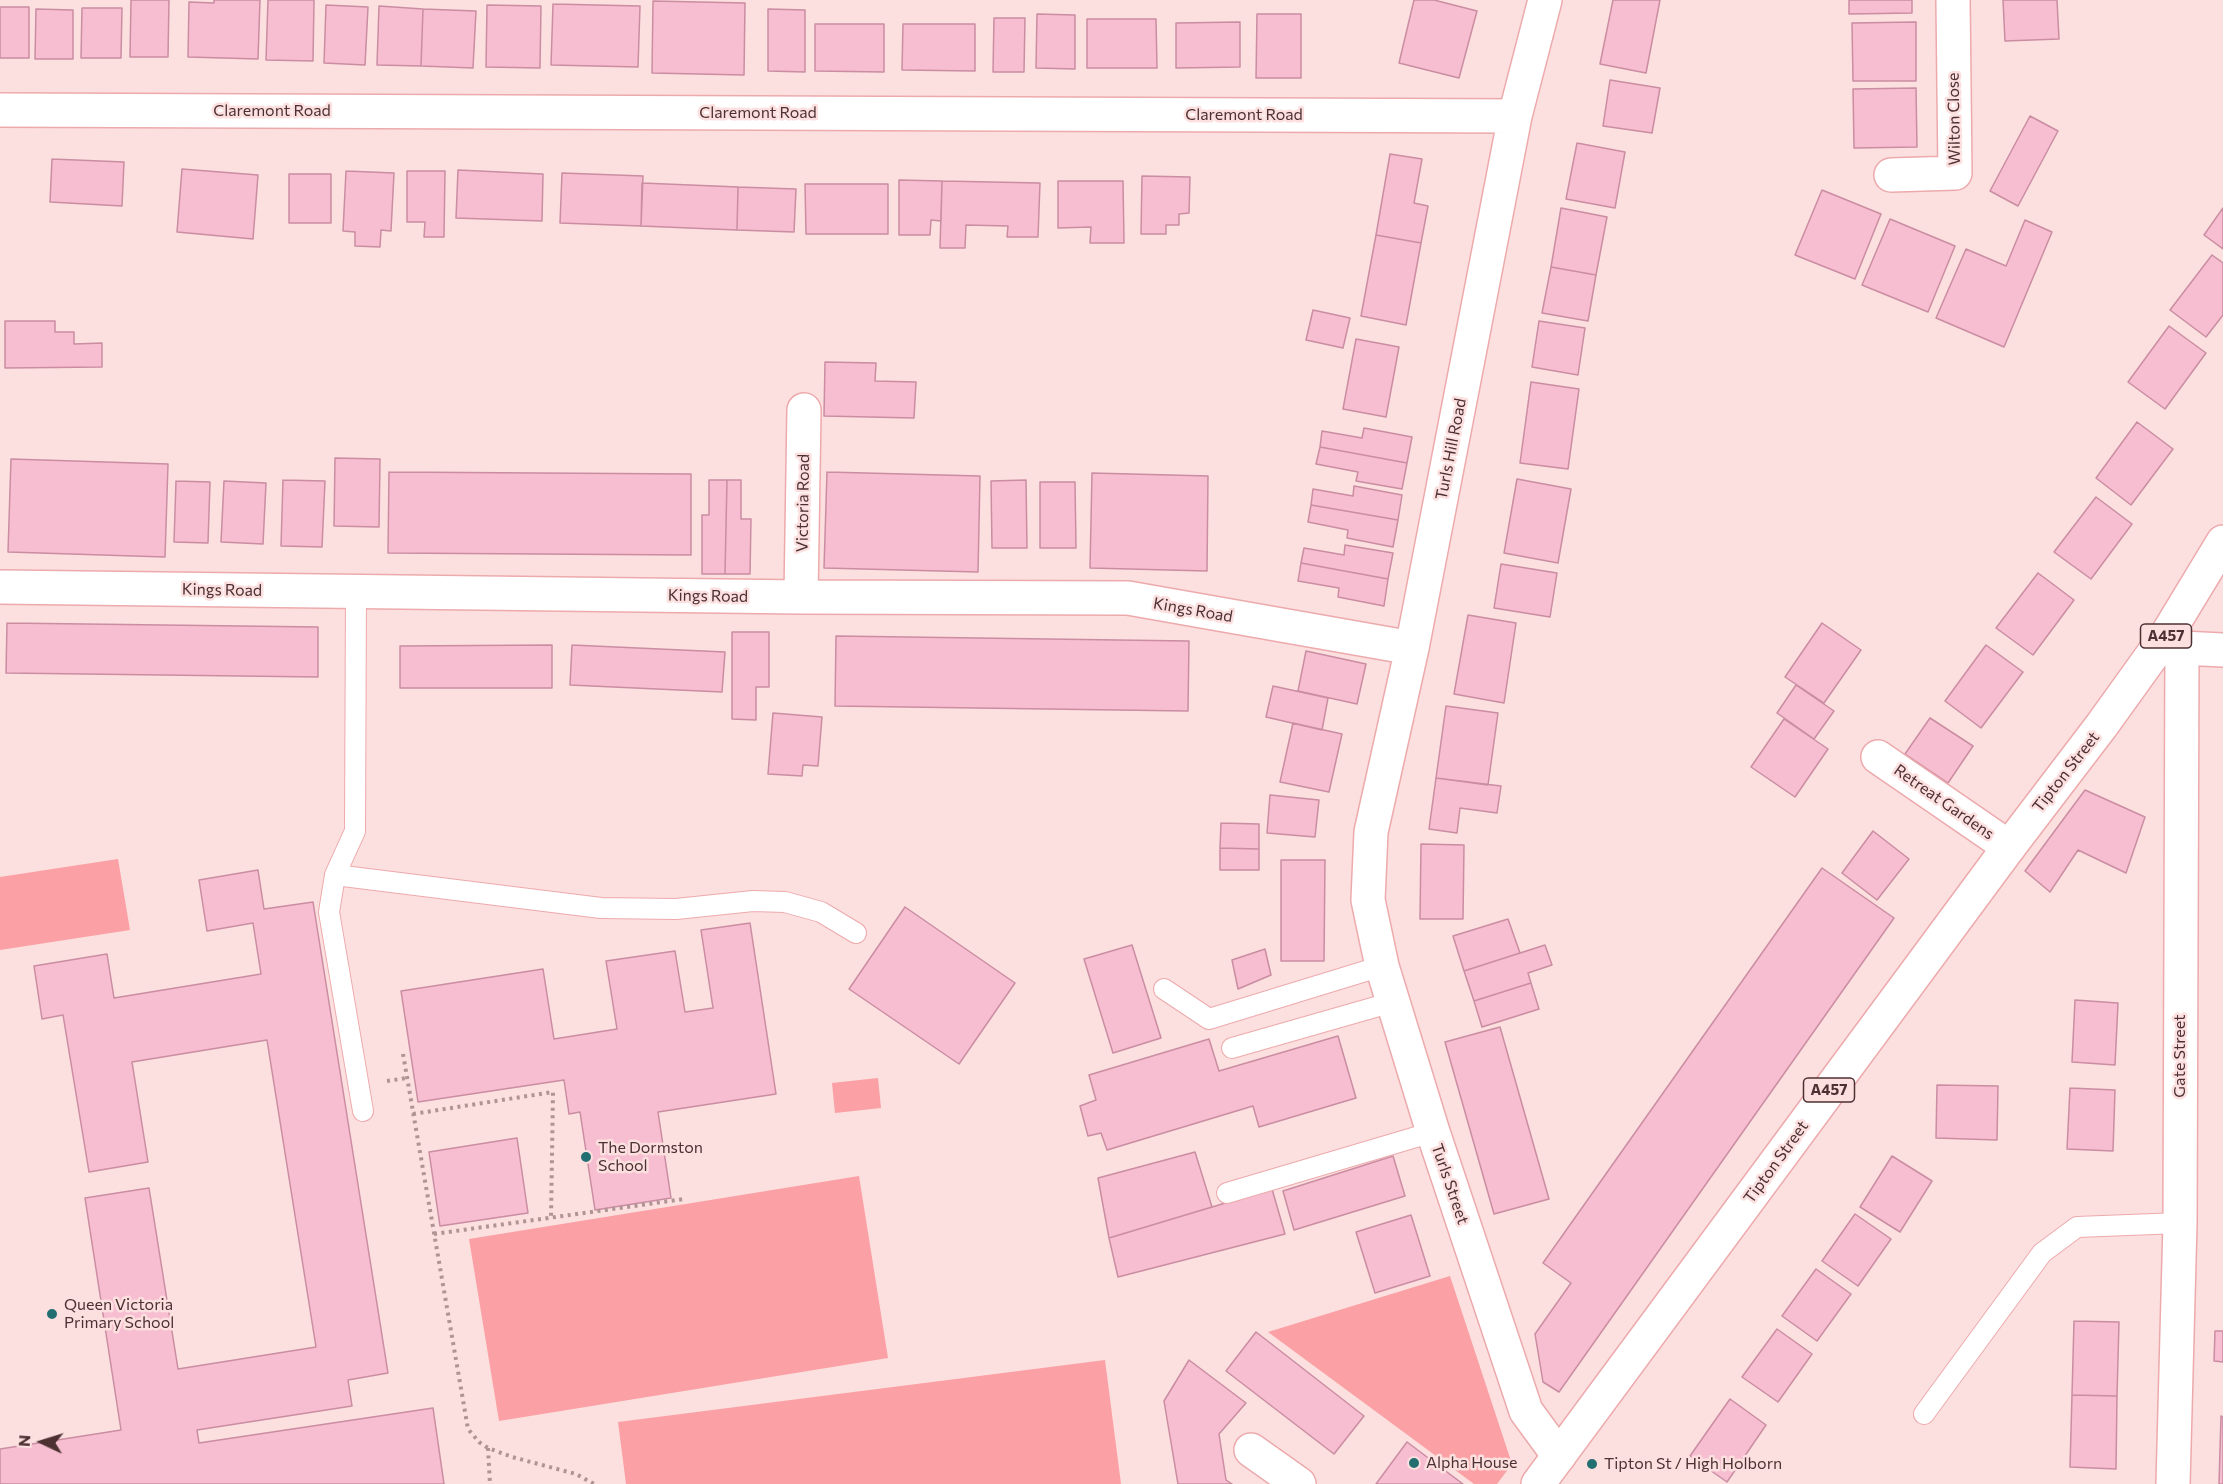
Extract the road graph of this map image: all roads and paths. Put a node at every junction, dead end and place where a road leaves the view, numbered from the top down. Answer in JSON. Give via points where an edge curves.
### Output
{"nodes":[{"id":1,"x":1545,"y":0,"type":"edge"},
{"id":2,"x":1953,"y":0,"type":"edge"},
{"id":3,"x":0,"y":110,"type":"edge"},
{"id":4,"x":1515,"y":116,"type":"junction"},
{"id":5,"x":1891,"y":175,"type":"dead end"},
{"id":6,"x":804,"y":410,"type":"dead end"},
{"id":7,"x":2223,"y":542,"type":"edge"},
{"id":8,"x":0,"y":587,"type":"edge"},
{"id":9,"x":356,"y":591,"type":"junction"},
{"id":10,"x":801,"y":597,"type":"junction"},
{"id":11,"x":2174,"y":642,"type":"junction"},
{"id":12,"x":1412,"y":648,"type":"junction"},
{"id":13,"x":2223,"y":650,"type":"edge"},
{"id":14,"x":1878,"y":757,"type":"dead end"},
{"id":15,"x":2009,"y":847,"type":"junction"},
{"id":16,"x":335,"y":875,"type":"junction"},
{"id":17,"x":1368,"y":900,"type":"joint"},
{"id":18,"x":856,"y":933,"type":"dead end"},
{"id":19,"x":1382,"y":966,"type":"junction"},
{"id":20,"x":1164,"y":989,"type":"dead end"},
{"id":21,"x":1393,"y":1002,"type":"junction"},
{"id":22,"x":1232,"y":1048,"type":"dead end"},
{"id":23,"x":403,"y":1054,"type":"dead end"},
{"id":24,"x":363,"y":1112,"type":"dead end"},
{"id":25,"x":413,"y":1114,"type":"junction"},
{"id":26,"x":1433,"y":1132,"type":"junction"},
{"id":27,"x":1227,"y":1193,"type":"dead end"},
{"id":28,"x":684,"y":1199,"type":"dead end"},
{"id":29,"x":551,"y":1218,"type":"junction"},
{"id":30,"x":2180,"y":1223,"type":"junction"},
{"id":31,"x":434,"y":1234,"type":"junction"},
{"id":32,"x":1924,"y":1414,"type":"dead end"},
{"id":33,"x":488,"y":1448,"type":"junction"},
{"id":34,"x":1251,"y":1450,"type":"dead end"},
{"id":35,"x":1559,"y":1456,"type":"junction"},
{"id":36,"x":490,"y":1484,"type":"edge"},
{"id":37,"x":594,"y":1484,"type":"edge"},
{"id":38,"x":1299,"y":1484,"type":"edge"},
{"id":39,"x":1538,"y":1484,"type":"edge"},
{"id":40,"x":2173,"y":1484,"type":"edge"}],
"edges":[{"from":1,"to":4,"type":"street","name":"Turls Hill Road"},
{"from":2,"to":5,"type":"street","name":"Wilton Close","via":[[1955,173]]},
{"from":3,"to":4,"type":"street","name":"Claremont Road"},
{"from":4,"to":12,"type":"street","name":"Turls Hill Road"},
{"from":6,"to":10,"type":"street","name":"Victoria Road"},
{"from":7,"to":11,"type":"street","number":"A457"},
{"from":8,"to":9,"type":"street","name":"Kings Road"},
{"from":9,"to":10,"type":"street","name":"Kings Road"},
{"from":9,"to":16,"type":"lane","via":[[355,831]]},
{"from":10,"to":12,"type":"street","name":"Kings Road","via":[[1128,598]]},
{"from":11,"to":13,"type":"street"},
{"from":11,"to":15,"type":"street","name":"Tipton Street","number":"A457","via":[[2102,726]]},
{"from":11,"to":30,"type":"street","name":"Gate Street","number":"A457"},
{"from":12,"to":17,"type":"street","name":"Turls Hill Road","via":[[1371,832]]},
{"from":14,"to":15,"type":"street","name":"Retreat Gardens"},
{"from":15,"to":35,"type":"street","name":"Tipton Street","number":"A457"},
{"from":16,"to":18,"type":"lane","via":[[602,908],[676,909],[753,901],[785,902],[821,912]]},
{"from":16,"to":24,"type":"lane","via":[[329,912]]},
{"from":17,"to":19,"type":"street","name":"Turls Street"},
{"from":19,"to":20,"type":"lane","via":[[1209,1019]]},
{"from":19,"to":21,"type":"street","name":"Turls Street"},
{"from":21,"to":22,"type":"lane"},
{"from":21,"to":26,"type":"street","name":"Turls Street"},
{"from":23,"to":25,"type":"path"},
{"from":25,"to":29,"type":"path","via":[[553,1092]]},
{"from":25,"to":31,"type":"path"},
{"from":26,"to":27,"type":"lane"},
{"from":26,"to":35,"type":"street","name":"Turls Street","via":[[1526,1411]]},
{"from":28,"to":29,"type":"path"},
{"from":29,"to":31,"type":"path"},
{"from":30,"to":32,"type":"lane","via":[[2077,1227],[2042,1252]]},
{"from":30,"to":40,"type":"street","name":"Gate Street","number":"A457"},
{"from":31,"to":33,"type":"path","via":[[468,1429]]},
{"from":33,"to":36,"type":"path"},
{"from":33,"to":37,"type":"path","via":[[576,1474]]},
{"from":34,"to":38,"type":"street"},
{"from":35,"to":39,"type":"street","name":"Tipton Street","number":"A457"}]}
